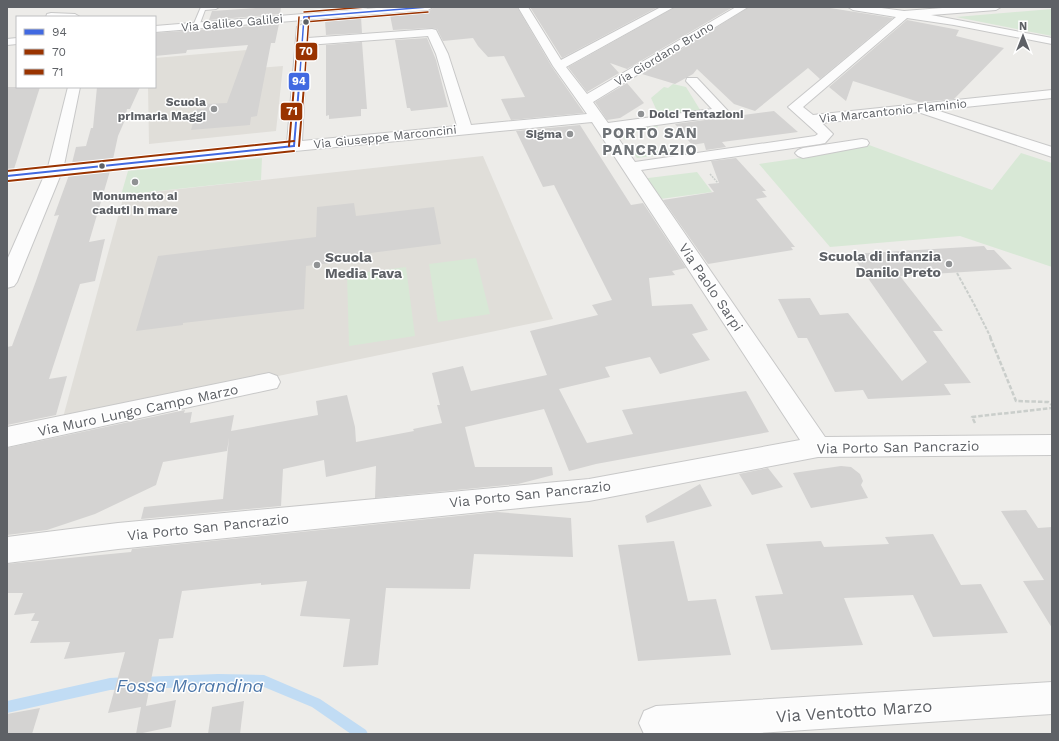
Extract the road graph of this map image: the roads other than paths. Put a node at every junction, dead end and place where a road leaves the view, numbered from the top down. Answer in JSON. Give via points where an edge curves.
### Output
{"nodes":[{"id":1,"x":216,"y":7,"type":"edge"},
{"id":2,"x":428,"y":7,"type":"edge"},
{"id":3,"x":523,"y":7,"type":"edge"},
{"id":4,"x":668,"y":7,"type":"edge"},
{"id":5,"x":743,"y":7,"type":"edge"},
{"id":6,"x":853,"y":7,"type":"edge"},
{"id":7,"x":996,"y":7,"type":"edge"},
{"id":8,"x":361,"y":10,"type":"edge"},
{"id":9,"x":906,"y":14,"type":"junction"},
{"id":10,"x":304,"y":17,"type":"junction"},
{"id":11,"x":196,"y":26,"type":"junction"},
{"id":12,"x":156,"y":29,"type":"edge"},
{"id":13,"x":1052,"y":41,"type":"edge"},
{"id":14,"x":302,"y":42,"type":"junction"},
{"id":15,"x":559,"y":66,"type":"junction"},
{"id":16,"x":692,"y":81,"type":"dead end"},
{"id":17,"x":74,"y":88,"type":"edge"},
{"id":18,"x":1052,"y":94,"type":"edge"},
{"id":19,"x":585,"y":100,"type":"junction"},
{"id":20,"x":916,"y":109,"type":"junction"},
{"id":21,"x":810,"y":120,"type":"junction"},
{"id":22,"x":600,"y":122,"type":"junction"},
{"id":23,"x":465,"y":129,"type":"junction"},
{"id":24,"x":862,"y":143,"type":"dead end"},
{"id":25,"x":294,"y":146,"type":"junction"},
{"id":26,"x":1052,"y":152,"type":"edge"},
{"id":27,"x":55,"y":170,"type":"junction"},
{"id":28,"x":634,"y":172,"type":"junction"},
{"id":29,"x":7,"y":176,"type":"edge"},
{"id":30,"x":7,"y":282,"type":"edge"},
{"id":31,"x":269,"y":382,"type":"dead end"},
{"id":32,"x":7,"y":437,"type":"edge"},
{"id":33,"x":1052,"y":445,"type":"edge"},
{"id":34,"x":818,"y":447,"type":"junction"},
{"id":35,"x":7,"y":550,"type":"edge"},
{"id":36,"x":1052,"y":698,"type":"edge"},
{"id":37,"x":656,"y":723,"type":"dead end"}],
"edges":[{"from":1,"to":11,"type":"lane","via":[[203,8]]},
{"from":2,"to":8,"type":"street","name":"Via Galileo Galilei"},
{"from":3,"to":15,"type":"street","name":"Via Paolo Sarpi"},
{"from":4,"to":15,"type":"street"},
{"from":5,"to":19,"type":"street","name":"Via Giordano Bruno"},
{"from":6,"to":9,"type":"street"},
{"from":7,"to":9,"type":"street"},
{"from":8,"to":10,"type":"street","name":"Via Galileo Galilei"},
{"from":9,"to":13,"type":"street"},
{"from":9,"to":21,"type":"street","via":[[795,107]]},
{"from":10,"to":11,"type":"street","name":"Via Galileo Galilei"},
{"from":10,"to":14,"type":"street"},
{"from":11,"to":12,"type":"street","name":"Via Galileo Galilei"},
{"from":14,"to":23,"type":"street","via":[[432,32],[442,54]]},
{"from":14,"to":25,"type":"street"},
{"from":15,"to":19,"type":"street","name":"Via Paolo Sarpi"},
{"from":16,"to":22,"type":"street","via":[[722,112]]},
{"from":17,"to":27,"type":"street"},
{"from":18,"to":20,"type":"street","name":"Via Marcantonio Flaminio"},
{"from":19,"to":22,"type":"street","name":"Via Paolo Sarpi"},
{"from":20,"to":21,"type":"street","name":"Via Marcantonio Flaminio"},
{"from":20,"to":26,"type":"street"},
{"from":21,"to":28,"type":"street","name":"Via Marcantonio Flaminio","via":[[826,134],[820,140]]},
{"from":22,"to":23,"type":"street","name":"Via Giuseppe Marconcini"},
{"from":22,"to":28,"type":"street","name":"Via Paolo Sarpi"},
{"from":23,"to":25,"type":"street","name":"Via Giuseppe Marconcini"},
{"from":24,"to":28,"type":"street"},
{"from":25,"to":27,"type":"street","name":"Via Giuseppe Marconcini"},
{"from":27,"to":29,"type":"street","name":"Via Giuseppe Marconcini"},
{"from":27,"to":30,"type":"street"},
{"from":28,"to":34,"type":"street","name":"Via Paolo Sarpi"},
{"from":31,"to":32,"type":"street","name":"Via Muro Lungo Campo Marzo"},
{"from":33,"to":34,"type":"street","name":"Via Porto San Pancrazio"},
{"from":34,"to":35,"type":"street","name":"Via Porto San Pancrazio","via":[[589,490],[118,536]]},
{"from":36,"to":37,"type":"street","name":"Via Ventotto Marzo"}]}
